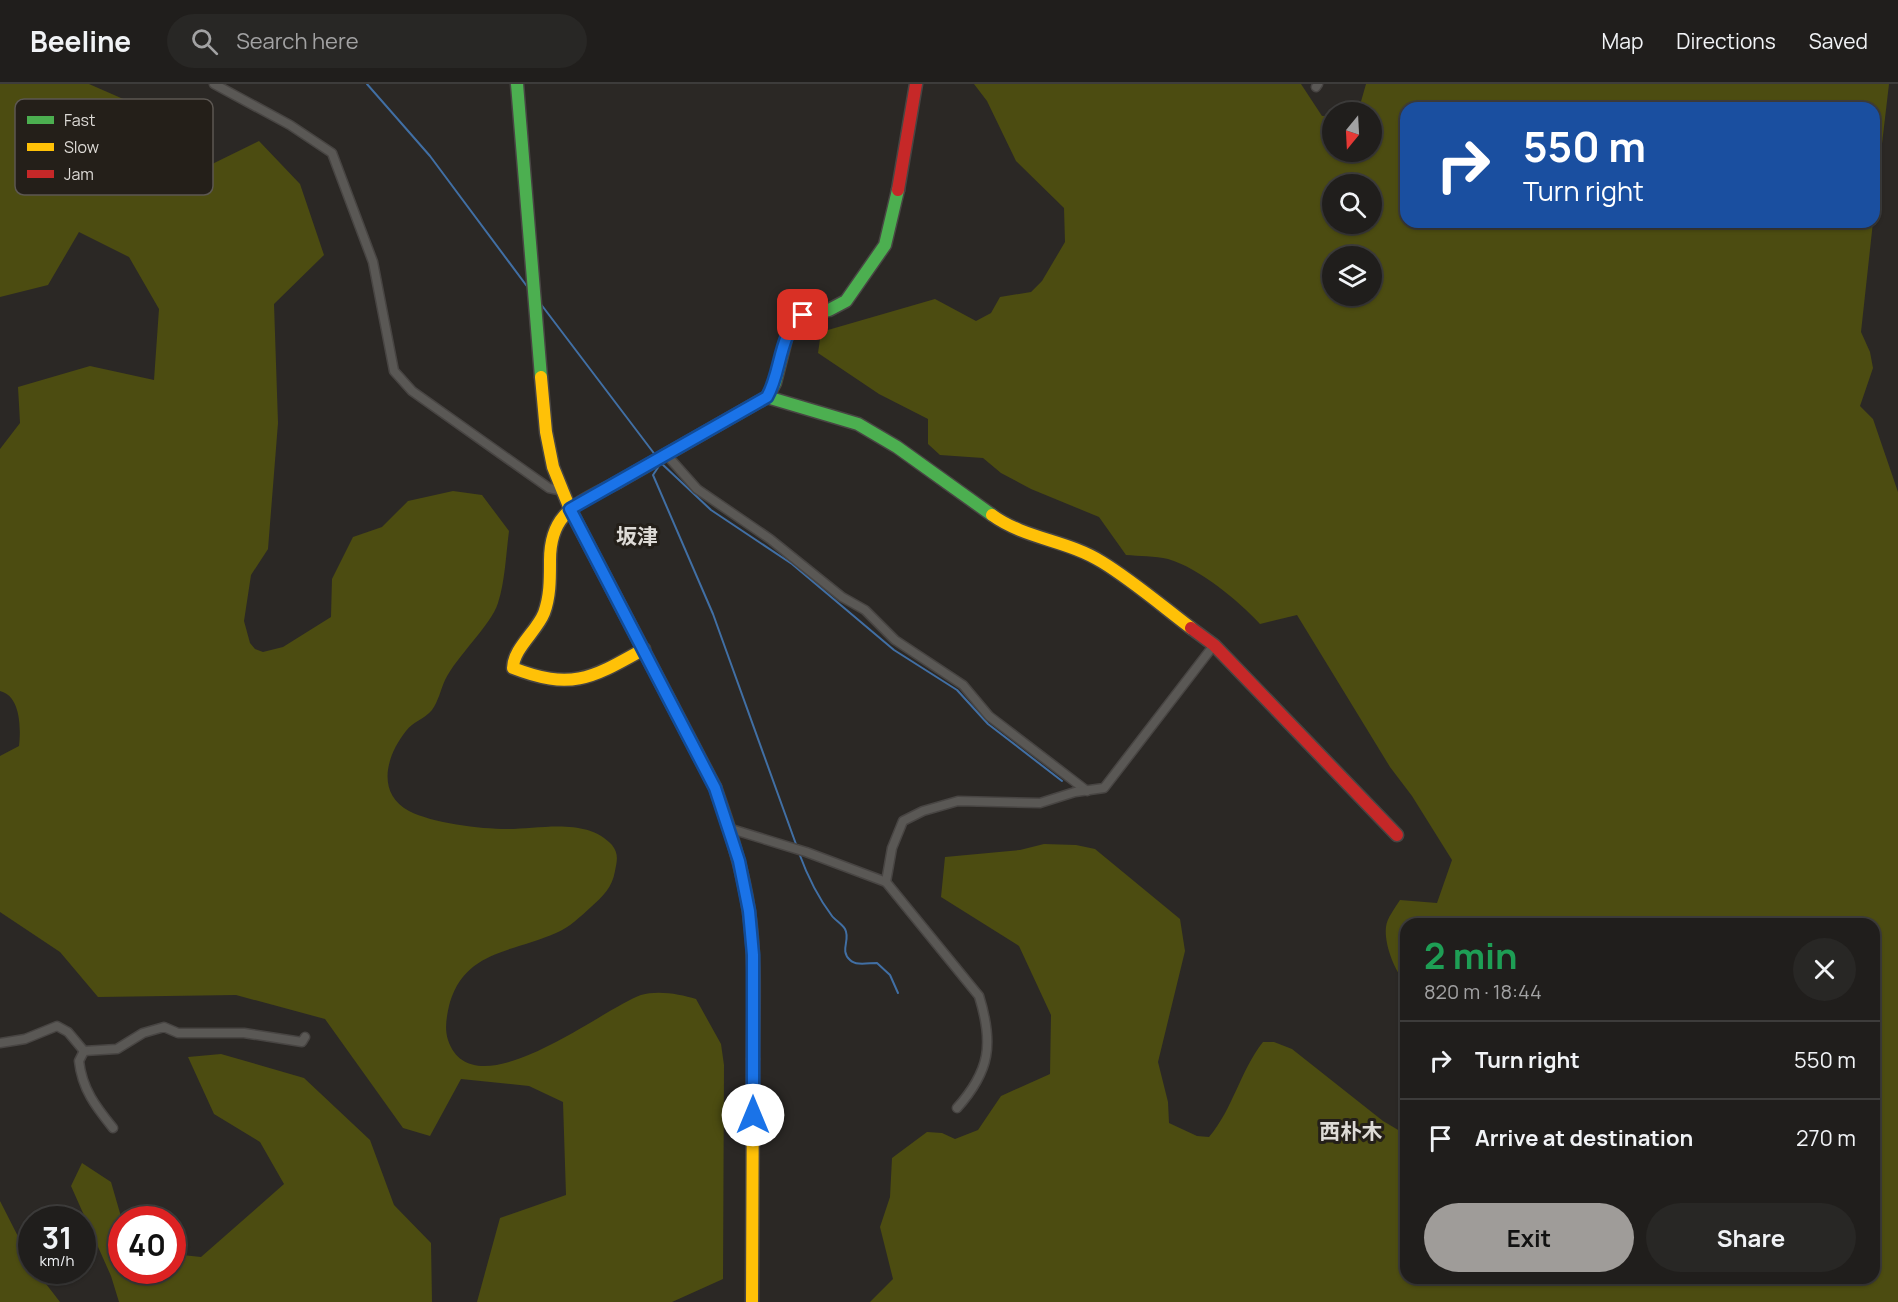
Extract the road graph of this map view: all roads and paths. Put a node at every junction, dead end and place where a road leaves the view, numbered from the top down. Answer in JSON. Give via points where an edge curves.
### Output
{"nodes":[{"id":1,"x":214,"y":84,"type":"edge"},
{"id":2,"x":518,"y":84,"type":"edge"},
{"id":3,"x":916,"y":84,"type":"edge"},
{"id":4,"x":767,"y":397,"type":"junction"},
{"id":5,"x":660,"y":456,"type":"junction"},
{"id":6,"x":563,"y":491,"type":"junction"},
{"id":7,"x":570,"y":509,"type":"junction"},
{"id":8,"x":1214,"y":645,"type":"junction"},
{"id":9,"x":644,"y":649,"type":"junction"},
{"id":10,"x":1087,"y":791,"type":"junction"},
{"id":11,"x":728,"y":828,"type":"junction"},
{"id":12,"x":1397,"y":835,"type":"dead end"},
{"id":13,"x":886,"y":882,"type":"junction"},
{"id":14,"x":305,"y":1037,"type":"dead end"},
{"id":15,"x":0,"y":1043,"type":"edge"},
{"id":16,"x":84,"y":1052,"type":"junction"},
{"id":17,"x":957,"y":1108,"type":"dead end"},
{"id":18,"x":113,"y":1128,"type":"dead end"},
{"id":19,"x":752,"y":1302,"type":"edge"}],
"edges":[{"from":1,"to":6,"type":"street","via":[[297,129],[332,153],[373,262],[394,371],[412,391],[437,409],[549,488]]},
{"from":2,"to":6,"type":"street","via":[[546,432]]},
{"from":3,"to":4,"type":"street","via":[[885,245],[846,301],[829,310],[803,315],[793,323]]},
{"from":4,"to":5,"type":"street"},
{"from":4,"to":8,"type":"street","via":[[858,424],[1002,522],[1101,561]]},
{"from":5,"to":7,"type":"street"},
{"from":5,"to":10,"type":"street","via":[[696,489],[770,539],[842,597],[865,610],[895,640],[963,686],[989,716]]},
{"from":6,"to":7,"type":"street"},
{"from":7,"to":9,"type":"street"},
{"from":7,"to":9,"type":"street","via":[[551,531],[548,602],[541,623],[513,660],[513,668],[566,682],[586,680]]},
{"from":8,"to":10,"type":"street","via":[[1104,788]]},
{"from":8,"to":12,"type":"street"},
{"from":9,"to":11,"type":"street","via":[[715,788]]},
{"from":10,"to":13,"type":"street","via":[[1040,803],[958,801],[923,811],[903,821],[893,842]]},
{"from":11,"to":13,"type":"street"},
{"from":11,"to":19,"type":"street","via":[[749,911],[753,955]]},
{"from":13,"to":17,"type":"street","via":[[979,996],[986,1018],[985,1063],[980,1079]]},
{"from":14,"to":16,"type":"street","via":[[302,1042],[244,1033],[178,1033],[164,1027],[143,1033],[117,1049]]},
{"from":15,"to":16,"type":"street","via":[[25,1040],[57,1026],[68,1032]]},
{"from":16,"to":18,"type":"street","via":[[79,1061],[86,1089]]}]}
